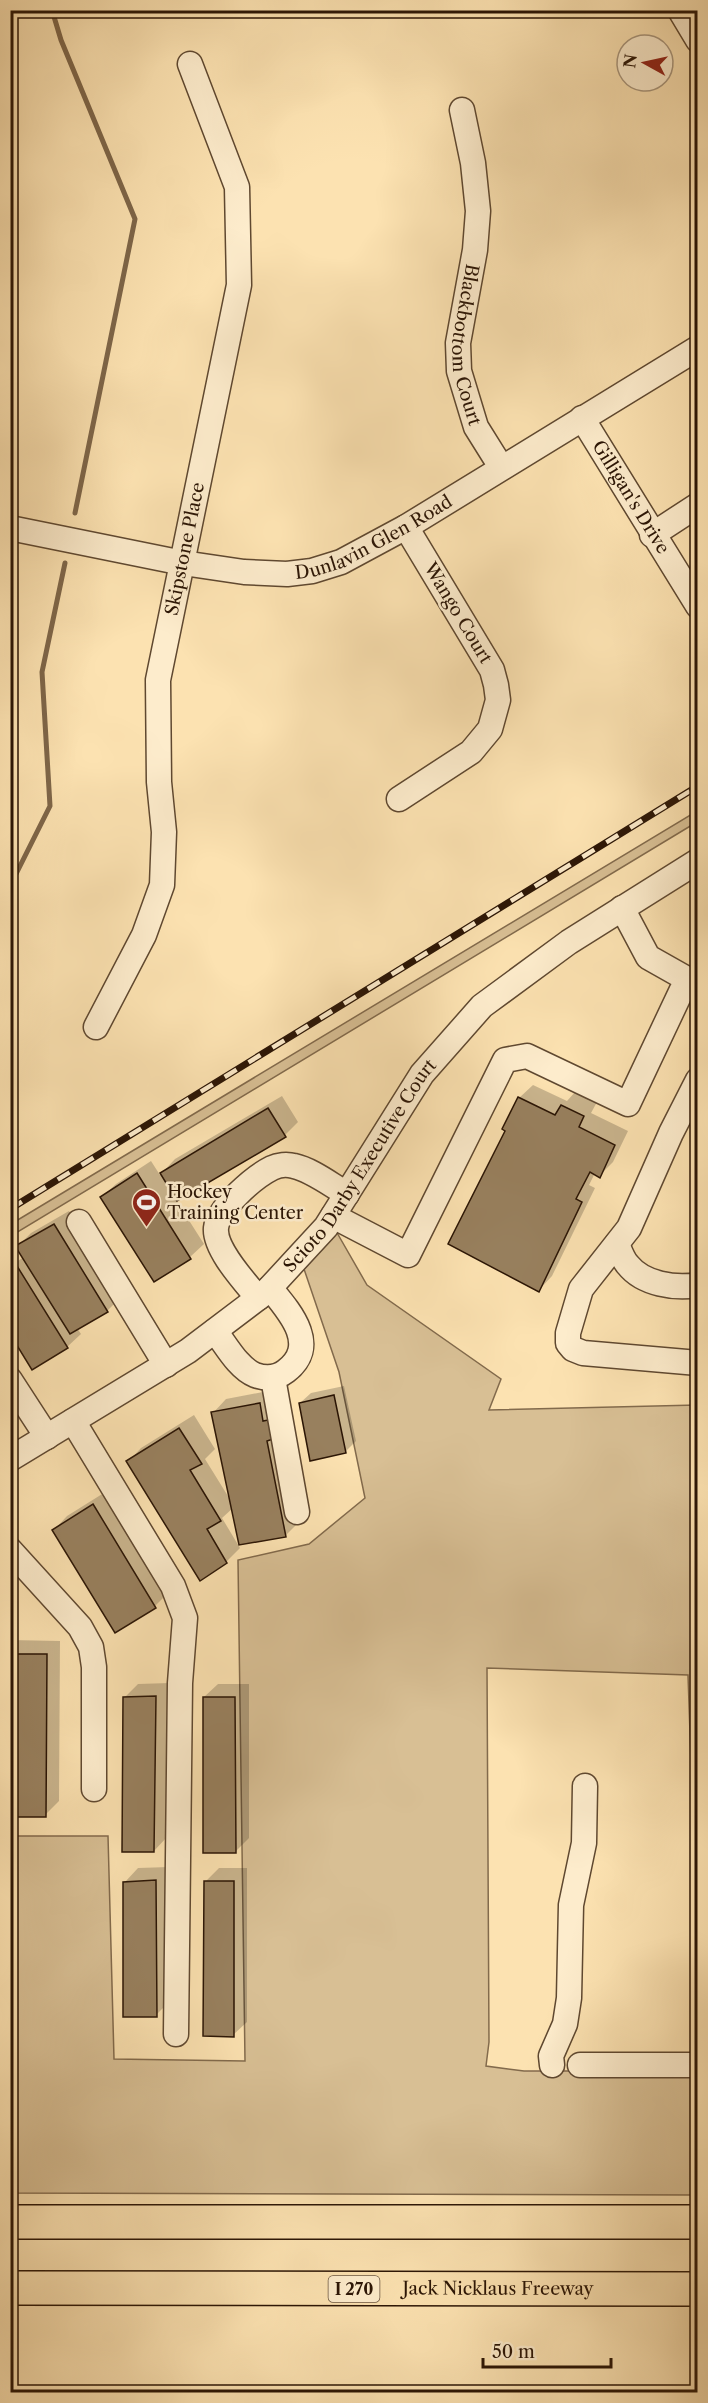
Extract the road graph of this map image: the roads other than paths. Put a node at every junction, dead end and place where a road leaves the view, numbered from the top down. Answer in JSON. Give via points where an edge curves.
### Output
{"nodes":[{"id":1,"x":680,"y":10,"type":"edge"},
{"id":2,"x":698,"y":40,"type":"edge"},
{"id":3,"x":190,"y":64,"type":"dead end"},
{"id":4,"x":462,"y":110,"type":"dead end"},
{"id":5,"x":698,"y":348,"type":"edge"},
{"id":6,"x":582,"y":418,"type":"junction"},
{"id":7,"x":501,"y":467,"type":"junction"},
{"id":8,"x":698,"y":505,"type":"edge"},
{"id":9,"x":406,"y":527,"type":"junction"},
{"id":10,"x":10,"y":528,"type":"edge"},
{"id":11,"x":652,"y":535,"type":"junction"},
{"id":12,"x":183,"y":562,"type":"junction"},
{"id":13,"x":698,"y":606,"type":"edge"},
{"id":14,"x":399,"y":799,"type":"dead end"},
{"id":15,"x":698,"y":861,"type":"edge"},
{"id":16,"x":622,"y":908,"type":"junction"},
{"id":17,"x":96,"y":1027,"type":"dead end"},
{"id":18,"x":695,"y":1092,"type":"edge"},
{"id":19,"x":347,"y":1194,"type":"junction"},
{"id":20,"x":333,"y":1216,"type":"junction"},
{"id":21,"x":79,"y":1222,"type":"dead end"},
{"id":22,"x":617,"y":1244,"type":"junction"},
{"id":23,"x":698,"y":1286,"type":"edge"},
{"id":24,"x":264,"y":1293,"type":"junction"},
{"id":25,"x":215,"y":1331,"type":"junction"},
{"id":26,"x":698,"y":1363,"type":"edge"},
{"id":27,"x":166,"y":1365,"type":"junction"},
{"id":28,"x":273,"y":1378,"type":"junction"},
{"id":29,"x":10,"y":1380,"type":"edge"},
{"id":30,"x":73,"y":1421,"type":"junction"},
{"id":31,"x":47,"y":1437,"type":"junction"},
{"id":32,"x":10,"y":1459,"type":"edge"},
{"id":33,"x":297,"y":1512,"type":"dead end"},
{"id":34,"x":10,"y":1551,"type":"edge"},
{"id":35,"x":585,"y":1786,"type":"dead end"},
{"id":36,"x":94,"y":1789,"type":"dead end"},
{"id":37,"x":176,"y":2034,"type":"dead end"},
{"id":38,"x":552,"y":2065,"type":"dead end"},
{"id":39,"x":579,"y":2065,"type":"dead end"},
{"id":40,"x":698,"y":2066,"type":"edge"},
{"id":41,"x":10,"y":2222,"type":"edge"},
{"id":42,"x":698,"y":2222,"type":"edge"},
{"id":43,"x":10,"y":2288,"type":"edge"},
{"id":44,"x":698,"y":2289,"type":"edge"}],
"edges":[{"from":1,"to":2,"type":"street"},
{"from":3,"to":12,"type":"street","name":"Skipstone Place","via":[[237,187],[239,285]]},
{"from":4,"to":7,"type":"street","name":"Blackbottom Court","via":[[478,211],[458,343],[459,371],[476,427]]},
{"from":5,"to":6,"type":"street","name":"Dunlavin Glen Road"},
{"from":6,"to":7,"type":"street","name":"Dunlavin Glen Road"},
{"from":6,"to":11,"type":"street","name":"Gilligan's Drive"},
{"from":7,"to":9,"type":"street","name":"Dunlavin Glen Road"},
{"from":8,"to":11,"type":"street"},
{"from":9,"to":12,"type":"street","name":"Dunlavin Glen Road","via":[[341,562],[312,571],[244,572]]},
{"from":9,"to":14,"type":"street","name":"Wango Court","via":[[492,670],[498,700],[490,729],[479,744]]},
{"from":10,"to":12,"type":"street","name":"Dunlavin Glen Road"},
{"from":11,"to":13,"type":"street","name":"Gilligan's Drive"},
{"from":12,"to":17,"type":"street","name":"Skipstone Place","via":[[158,680],[159,782],[164,832],[162,885],[144,935]]},
{"from":15,"to":16,"type":"street","name":"Scioto Darby Executive Court"},
{"from":16,"to":19,"type":"street","name":"Scioto Darby Executive Court","via":[[482,1006],[422,1074]]},
{"from":16,"to":20,"type":"street","via":[[648,957],[687,979],[627,1104],[527,1056],[505,1060],[408,1255]]},
{"from":18,"to":22,"type":"street"},
{"from":19,"to":20,"type":"street","name":"Scioto Darby Executive Court"},
{"from":19,"to":24,"type":"street","via":[[295,1166],[282,1165],[272,1168],[236,1196],[216,1228],[219,1243],[236,1271]]},
{"from":20,"to":24,"type":"street","name":"Scioto Darby Executive Court"},
{"from":21,"to":27,"type":"street"},
{"from":22,"to":23,"type":"street","via":[[628,1265],[649,1281],[682,1288]]},
{"from":22,"to":26,"type":"street","via":[[581,1289],[568,1343],[583,1353]]},
{"from":24,"to":25,"type":"street","name":"Scioto Darby Executive Court"},
{"from":24,"to":28,"type":"street","via":[[294,1317],[300,1336],[298,1358]]},
{"from":25,"to":27,"type":"street","name":"Scioto Darby Executive Court"},
{"from":25,"to":28,"type":"street","via":[[242,1366],[255,1375]]},
{"from":27,"to":30,"type":"street","name":"Scioto Darby Executive Court"},
{"from":28,"to":33,"type":"street"},
{"from":29,"to":31,"type":"street"},
{"from":30,"to":31,"type":"street","name":"Scioto Darby Executive Court"},
{"from":30,"to":37,"type":"street","via":[[173,1586],[185,1618],[180,1683]]},
{"from":31,"to":32,"type":"street","name":"Scioto Darby Executive Court"},
{"from":34,"to":36,"type":"street","via":[[80,1627],[91,1647]]},
{"from":35,"to":38,"type":"street","via":[[584,1843],[571,1905],[569,1998]]},
{"from":39,"to":40,"type":"street"},
{"from":41,"to":42,"type":"highway"},
{"from":43,"to":44,"type":"highway","name":"Jack Nicklaus Freeway","number":"I 270"}]}
